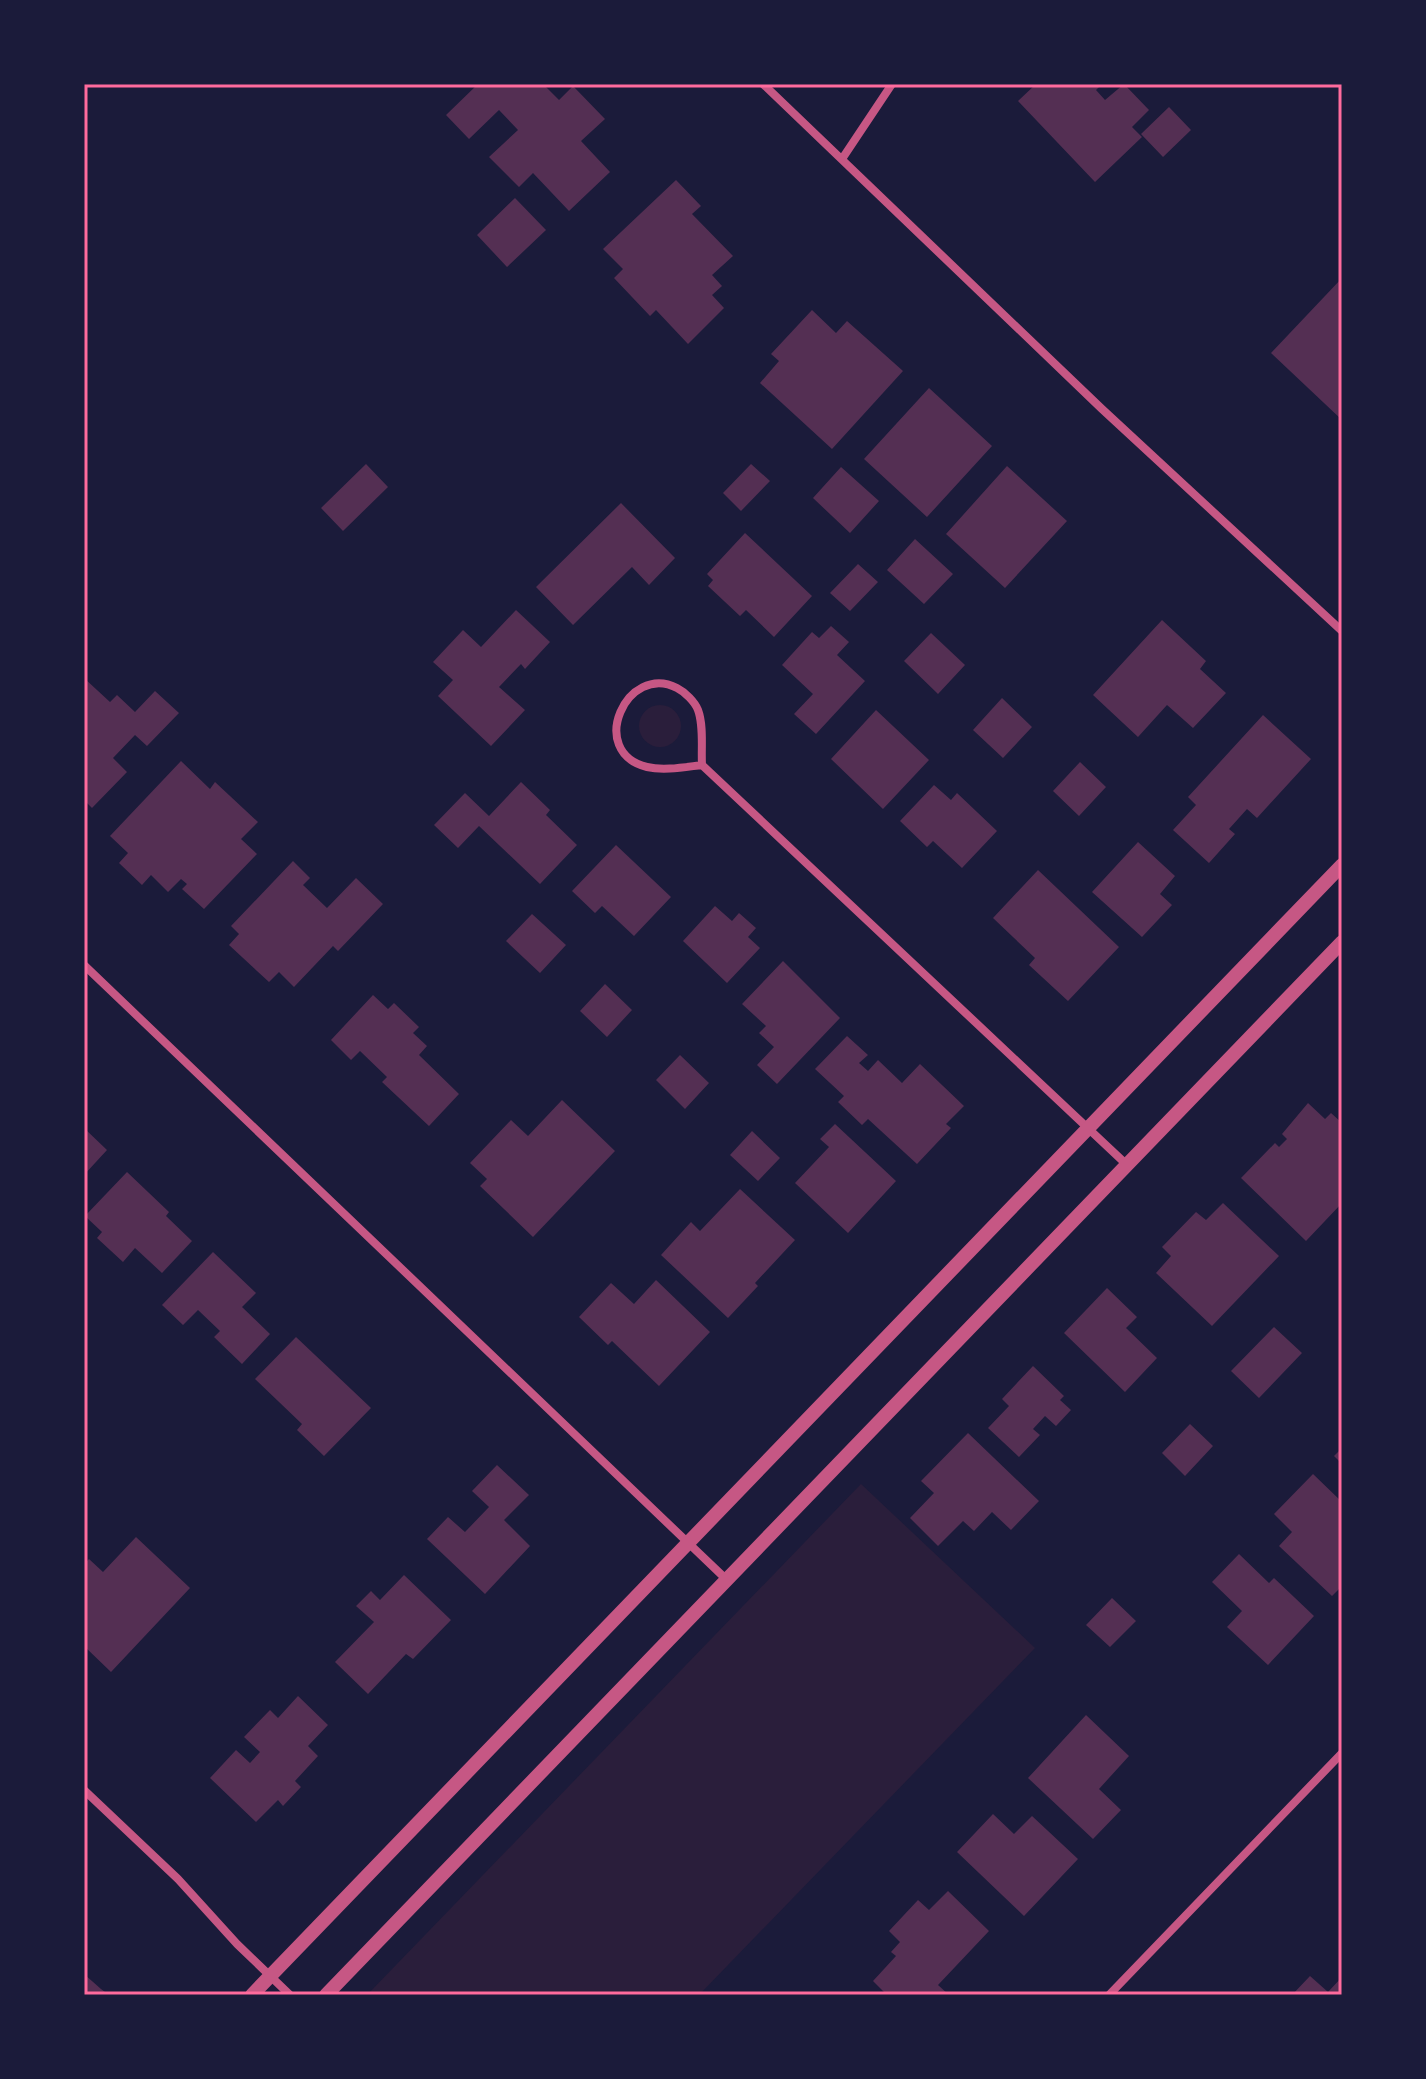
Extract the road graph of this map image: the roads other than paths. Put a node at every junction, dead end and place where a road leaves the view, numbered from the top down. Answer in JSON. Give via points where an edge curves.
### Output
{"nodes":[{"id":1,"x":763,"y":84,"type":"edge"},
{"id":2,"x":892,"y":84,"type":"edge"},
{"id":3,"x":842,"y":159,"type":"junction"},
{"id":4,"x":1342,"y":631,"type":"edge"},
{"id":5,"x":702,"y":765,"type":"junction"},
{"id":6,"x":1342,"y":865,"type":"edge"},
{"id":7,"x":1342,"y":942,"type":"edge"},
{"id":8,"x":84,"y":965,"type":"edge"},
{"id":9,"x":1088,"y":1127,"type":"junction"},
{"id":10,"x":1126,"y":1164,"type":"junction"},
{"id":11,"x":688,"y":1543,"type":"junction"},
{"id":12,"x":727,"y":1580,"type":"junction"},
{"id":13,"x":1342,"y":1753,"type":"edge"},
{"id":14,"x":84,"y":1790,"type":"edge"},
{"id":15,"x":270,"y":1976,"type":"junction"},
{"id":16,"x":252,"y":1995,"type":"edge"},
{"id":17,"x":290,"y":1995,"type":"edge"},
{"id":18,"x":326,"y":1995,"type":"edge"},
{"id":19,"x":1109,"y":1995,"type":"edge"}],
"edges":[{"from":1,"to":3,"type":"street"},
{"from":2,"to":3,"type":"street"},
{"from":3,"to":4,"type":"street"},
{"from":5,"to":5,"type":"street","via":[[645,767],[624,755],[617,718],[633,694],[660,683],[690,698],[698,709]]},
{"from":5,"to":9,"type":"street"},
{"from":6,"to":9,"type":"street"},
{"from":7,"to":10,"type":"street"},
{"from":8,"to":11,"type":"street"},
{"from":9,"to":10,"type":"street"},
{"from":9,"to":11,"type":"street"},
{"from":10,"to":12,"type":"street"},
{"from":11,"to":12,"type":"street"},
{"from":11,"to":15,"type":"street"},
{"from":12,"to":18,"type":"street"},
{"from":13,"to":19,"type":"street"},
{"from":14,"to":15,"type":"street"},
{"from":15,"to":16,"type":"street"},
{"from":15,"to":17,"type":"street"}]}
